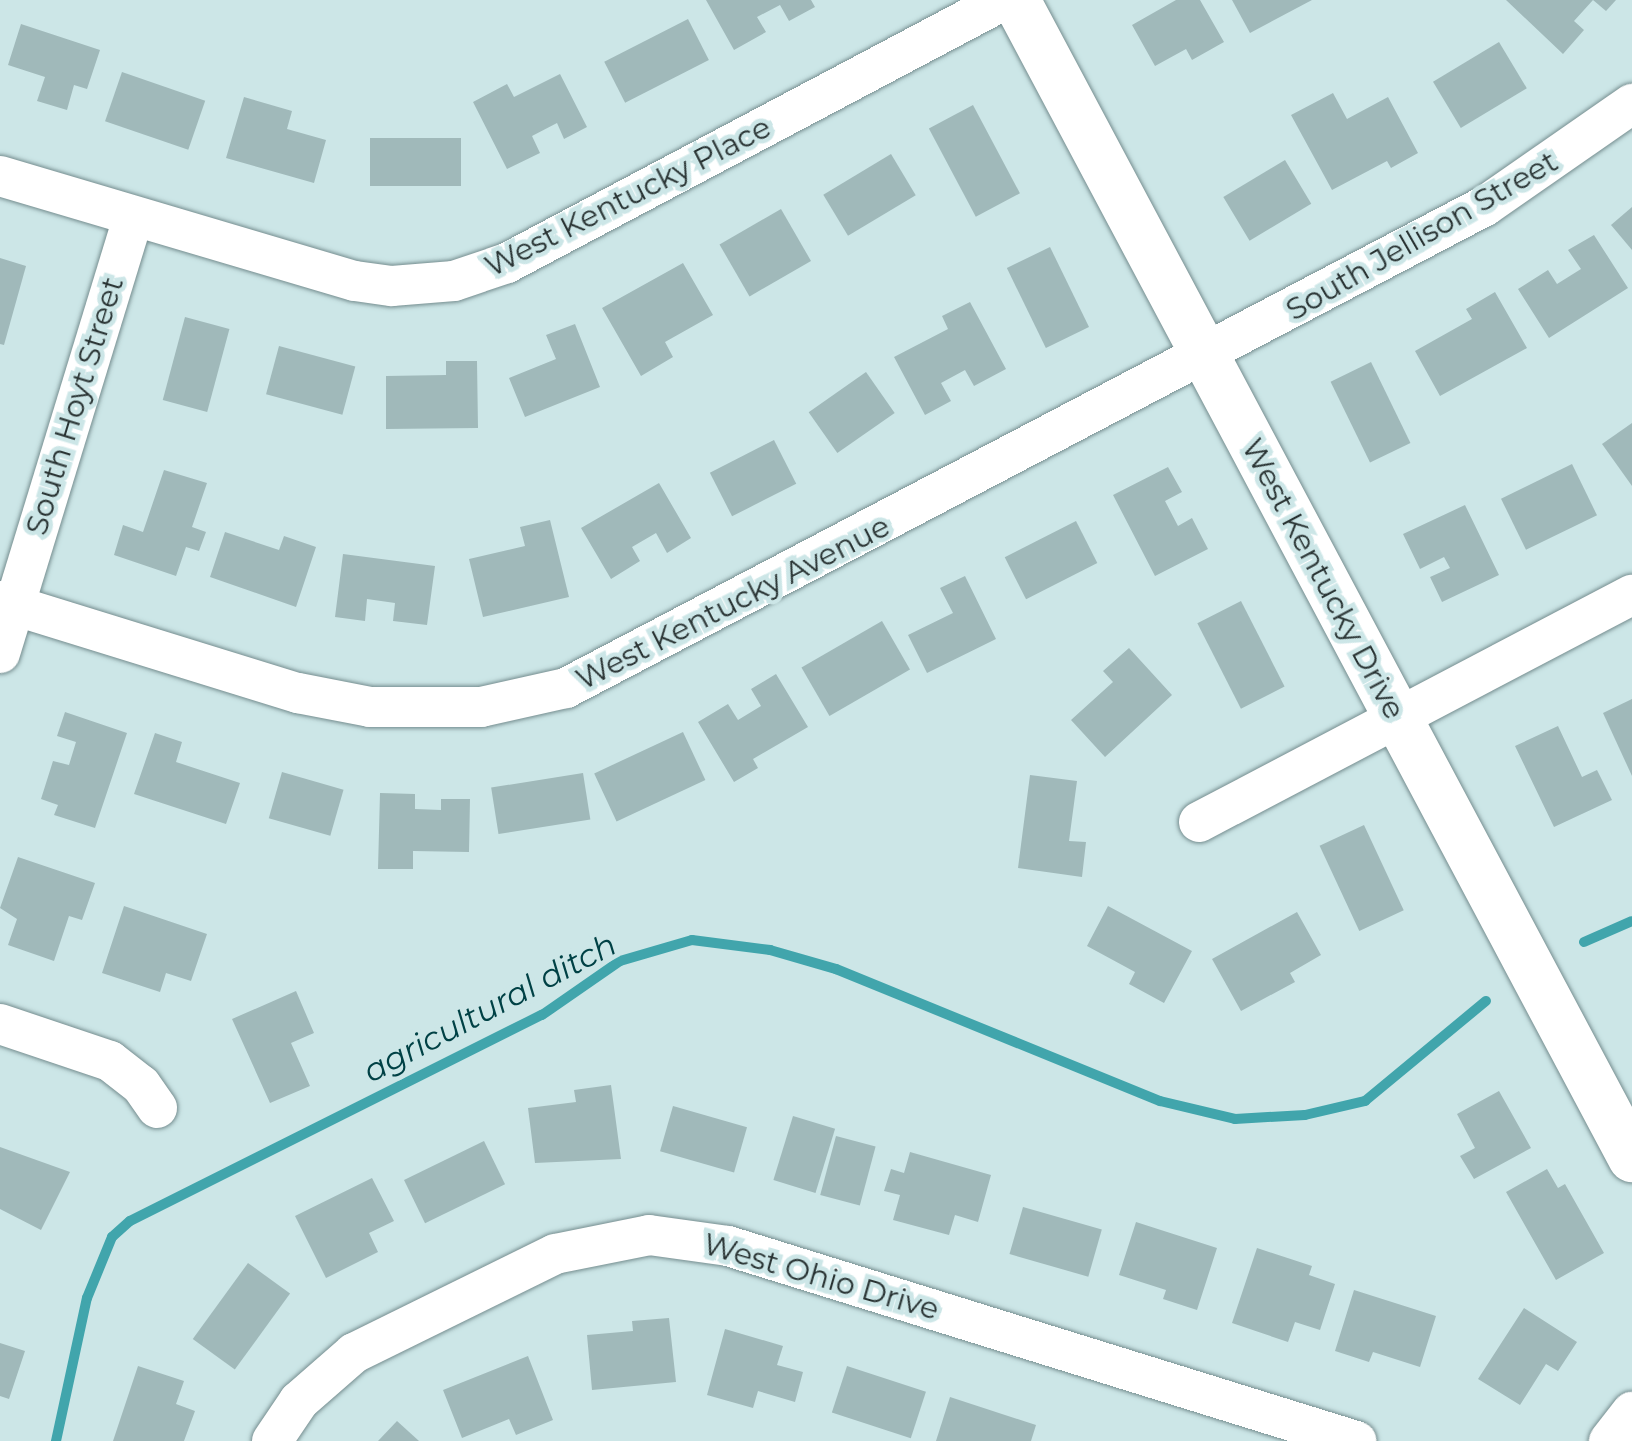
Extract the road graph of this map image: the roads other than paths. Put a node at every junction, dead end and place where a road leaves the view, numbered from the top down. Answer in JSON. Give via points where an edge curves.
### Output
{"nodes":[{"id":1,"x":1004,"y":0,"type":"edge"},
{"id":2,"x":1016,"y":0,"type":"edge"},
{"id":3,"x":1632,"y":104,"type":"edge"},
{"id":4,"x":0,"y":176,"type":"edge"},
{"id":5,"x":133,"y":216,"type":"junction"},
{"id":6,"x":1204,"y":358,"type":"junction"},
{"id":7,"x":1632,"y":596,"type":"edge"},
{"id":8,"x":7,"y":603,"type":"edge"},
{"id":9,"x":0,"y":653,"type":"edge"},
{"id":10,"x":1397,"y":717,"type":"junction"},
{"id":11,"x":1199,"y":822,"type":"dead end"},
{"id":12,"x":0,"y":1024,"type":"edge"},
{"id":13,"x":156,"y":1108,"type":"dead end"},
{"id":14,"x":1632,"y":1158,"type":"edge"},
{"id":15,"x":1632,"y":1412,"type":"edge"},
{"id":16,"x":272,"y":1441,"type":"edge"},
{"id":17,"x":1356,"y":1441,"type":"edge"},
{"id":18,"x":1609,"y":1441,"type":"edge"}],
"edges":[{"from":1,"to":5,"type":"street","name":"West Kentucky Place","via":[[507,264],[468,278],[425,286],[355,280]]},
{"from":2,"to":6,"type":"street","name":"West Kentucky Drive"},
{"from":3,"to":6,"type":"street","name":"South Jellison Street","via":[[1485,206]]},
{"from":4,"to":5,"type":"street","name":"West Kentucky Place"},
{"from":5,"to":8,"type":"street","name":"South Hoyt Street"},
{"from":6,"to":8,"type":"street","name":"West Kentucky Avenue","via":[[611,670],[522,700],[438,710],[335,702]]},
{"from":6,"to":10,"type":"street","name":"West Kentucky Drive"},
{"from":7,"to":10,"type":"street"},
{"from":8,"to":9,"type":"street","name":"South Hoyt Street"},
{"from":10,"to":11,"type":"street"},
{"from":10,"to":14,"type":"street","name":"West Kentucky Drive"},
{"from":12,"to":13,"type":"street","via":[[110,1061],[142,1085]]},
{"from":15,"to":18,"type":"street"},
{"from":16,"to":17,"type":"street","name":"West Ohio Drive","via":[[300,1401],[354,1353],[556,1254],[650,1234],[728,1246]]}]}
